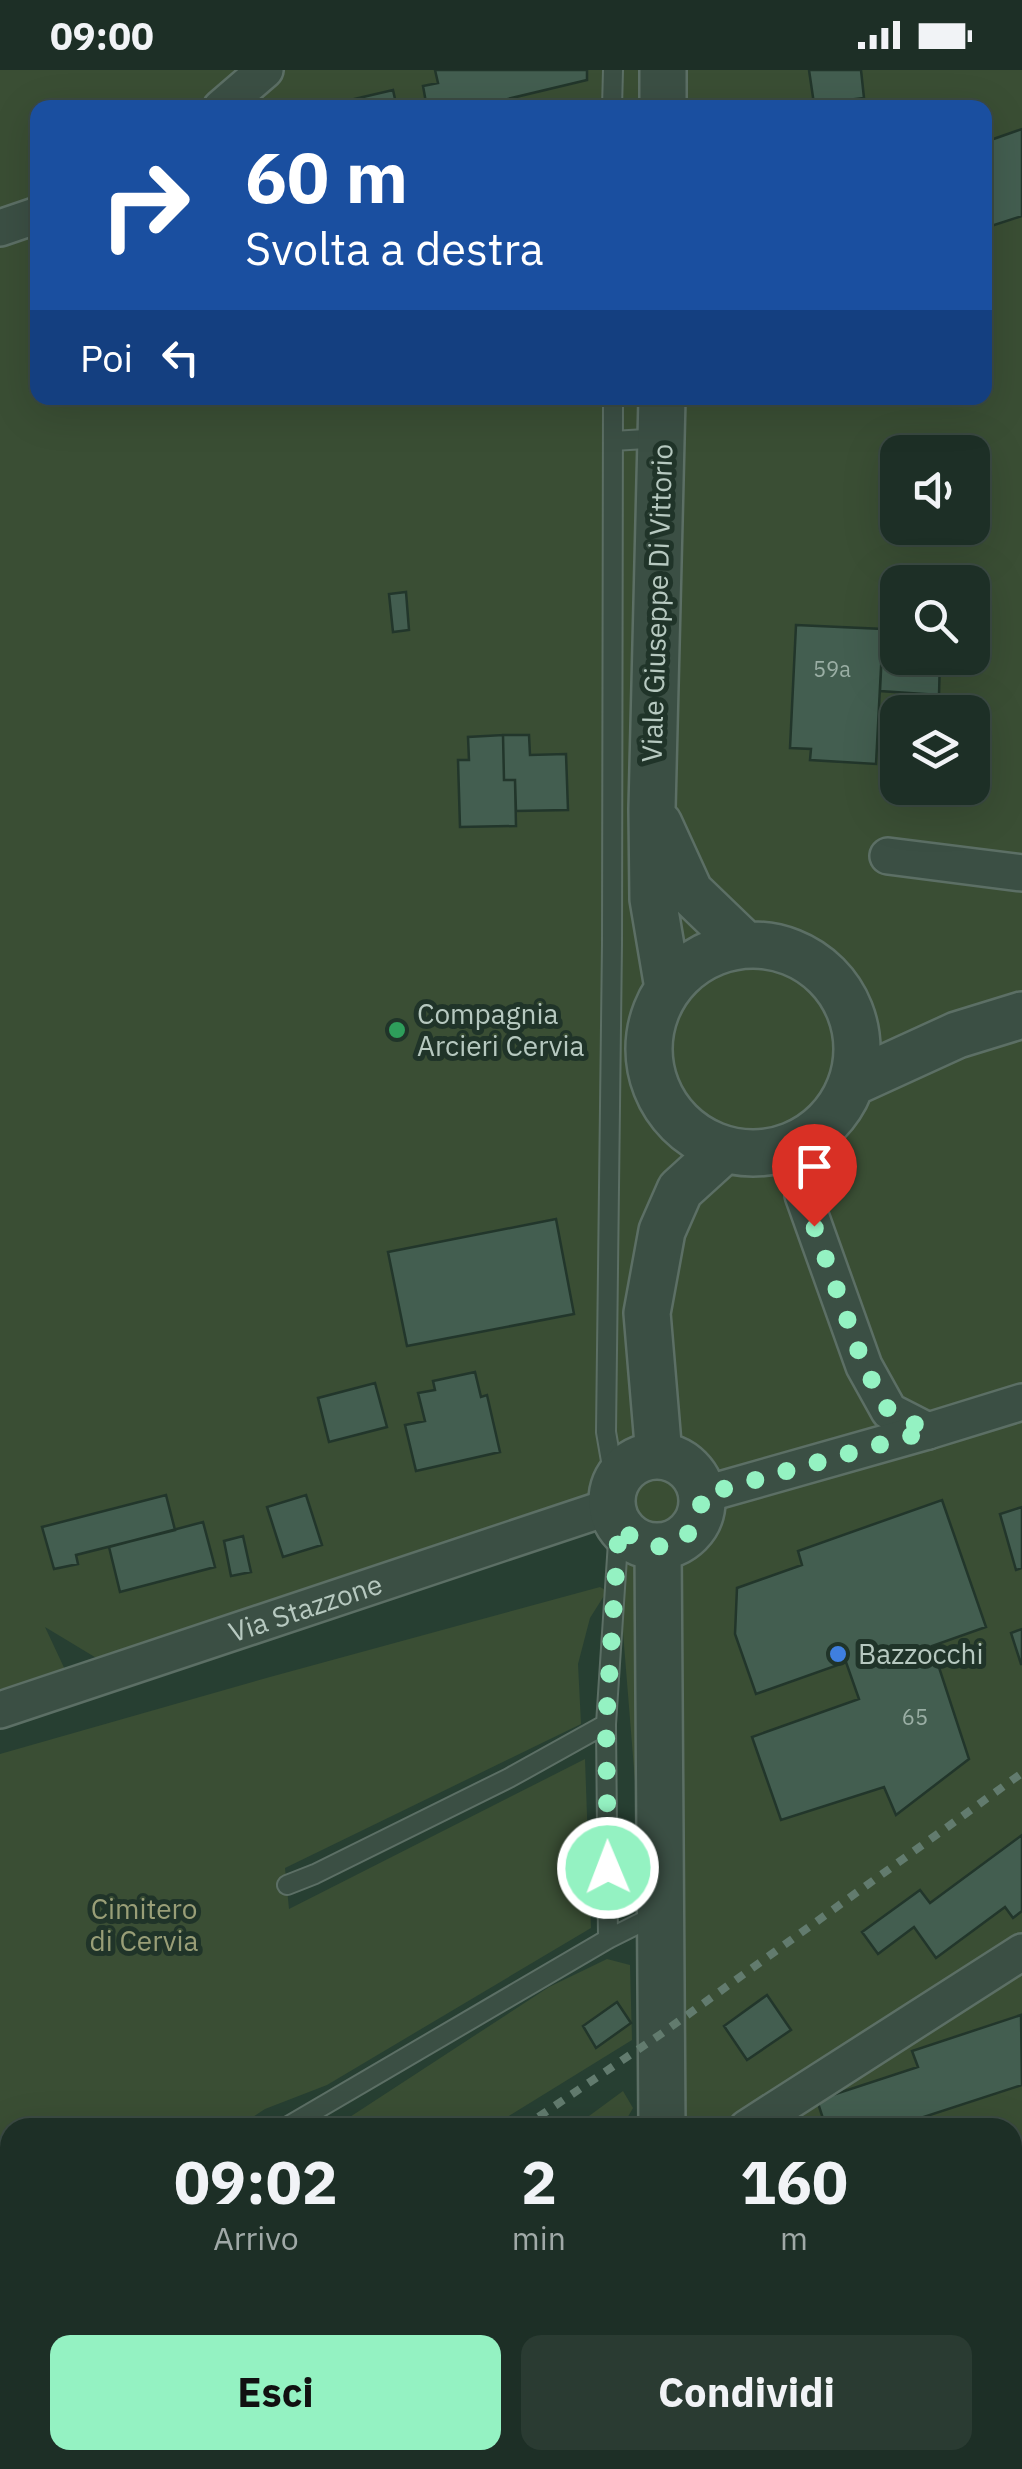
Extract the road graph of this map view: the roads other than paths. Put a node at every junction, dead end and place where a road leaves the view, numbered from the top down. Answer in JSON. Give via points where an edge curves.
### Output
{"nodes":[{"id":1,"x":265,"y":70,"type":"edge"},
{"id":2,"x":613,"y":70,"type":"edge"},
{"id":3,"x":663,"y":70,"type":"edge"},
{"id":4,"x":230,"y":100,"type":"edge"},
{"id":5,"x":612,"y":100,"type":"edge"},
{"id":6,"x":663,"y":100,"type":"edge"},
{"id":7,"x":30,"y":219,"type":"edge"},
{"id":8,"x":0,"y":228,"type":"edge"},
{"id":9,"x":613,"y":405,"type":"edge"},
{"id":10,"x":662,"y":418,"type":"edge"},
{"id":11,"x":613,"y":441,"type":"junction"},
{"id":12,"x":652,"y":809,"type":"junction"},
{"id":13,"x":888,"y":856,"type":"dead end"},
{"id":14,"x":1022,"y":873,"type":"edge"},
{"id":15,"x":745,"y":945,"type":"junction"},
{"id":16,"x":668,"y":988,"type":"junction"},
{"id":17,"x":1022,"y":1015,"type":"edge"},
{"id":18,"x":852,"y":1017,"type":"junction"},
{"id":19,"x":957,"y":1035,"type":"junction"},
{"id":20,"x":852,"y":1083,"type":"junction"},
{"id":21,"x":662,"y":1100,"type":"junction"},
{"id":22,"x":812,"y":1136,"type":"junction"},
{"id":23,"x":724,"y":1150,"type":"junction"},
{"id":24,"x":680,"y":1190,"type":"junction"},
{"id":25,"x":1022,"y":1402,"type":"edge"},
{"id":26,"x":928,"y":1431,"type":"junction"},
{"id":27,"x":659,"y":1456,"type":"junction"},
{"id":28,"x":702,"y":1495,"type":"junction"},
{"id":29,"x":626,"y":1516,"type":"junction"},
{"id":30,"x":0,"y":1710,"type":"edge"},
{"id":31,"x":606,"y":1724,"type":"junction"},
{"id":32,"x":286,"y":1885,"type":"dead end"},
{"id":33,"x":661,"y":1913,"type":"junction"},
{"id":34,"x":608,"y":1939,"type":"junction"},
{"id":35,"x":1022,"y":1952,"type":"edge"},
{"id":36,"x":301,"y":2118,"type":"edge"},
{"id":37,"x":669,"y":2118,"type":"edge"},
{"id":38,"x":763,"y":2118,"type":"edge"}],
"edges":[{"from":1,"to":4,"type":"street"},
{"from":2,"to":5,"type":"lane"},
{"from":3,"to":6,"type":"street"},
{"from":7,"to":8,"type":"street"},
{"from":9,"to":11,"type":"lane"},
{"from":10,"to":11,"type":"lane"},
{"from":10,"to":12,"type":"street","name":"Viale Giuseppe Di Vittorio"},
{"from":11,"to":29,"type":"lane","via":[[606,1432]]},
{"from":12,"to":15,"type":"street","name":"Viale Giuseppe Di Vittorio","via":[[690,892]]},
{"from":12,"to":16,"type":"street","name":"Viale Giuseppe Di Vittorio","via":[[653,899]]},
{"from":13,"to":14,"type":"street"},
{"from":15,"to":16,"type":"street","via":[[689,966]]},
{"from":15,"to":18,"type":"street","via":[[780,948],[812,962],[836,986]]},
{"from":16,"to":21,"type":"street","via":[[649,1043]]},
{"from":17,"to":19,"type":"street"},
{"from":18,"to":19,"type":"street","via":[[905,1032]]},
{"from":18,"to":20,"type":"street","via":[[858,1050]]},
{"from":19,"to":20,"type":"street"},
{"from":20,"to":22,"type":"street"},
{"from":21,"to":23,"type":"street","via":[[678,1122]]},
{"from":21,"to":24,"type":"street"},
{"from":22,"to":23,"type":"street","via":[[754,1154]]},
{"from":22,"to":26,"type":"street","via":[[802,1159],[803,1194],[864,1366],[889,1411]]},
{"from":23,"to":24,"type":"street"},
{"from":24,"to":27,"type":"street","via":[[662,1231],[647,1313]]},
{"from":25,"to":26,"type":"street"},
{"from":26,"to":28,"type":"street"},
{"from":27,"to":28,"type":"street","via":[[688,1468]]},
{"from":27,"to":29,"type":"street","via":[[623,1472]]},
{"from":28,"to":29,"type":"street","via":[[696,1525],[673,1544]]},
{"from":29,"to":30,"type":"street","name":"Via Stazzone"},
{"from":29,"to":31,"type":"lane"},
{"from":29,"to":33,"type":"street"},
{"from":31,"to":32,"type":"lane"},
{"from":31,"to":34,"type":"lane"},
{"from":33,"to":34,"type":"lane"},
{"from":33,"to":37,"type":"street"},
{"from":34,"to":36,"type":"lane"},
{"from":35,"to":38,"type":"street"}]}
